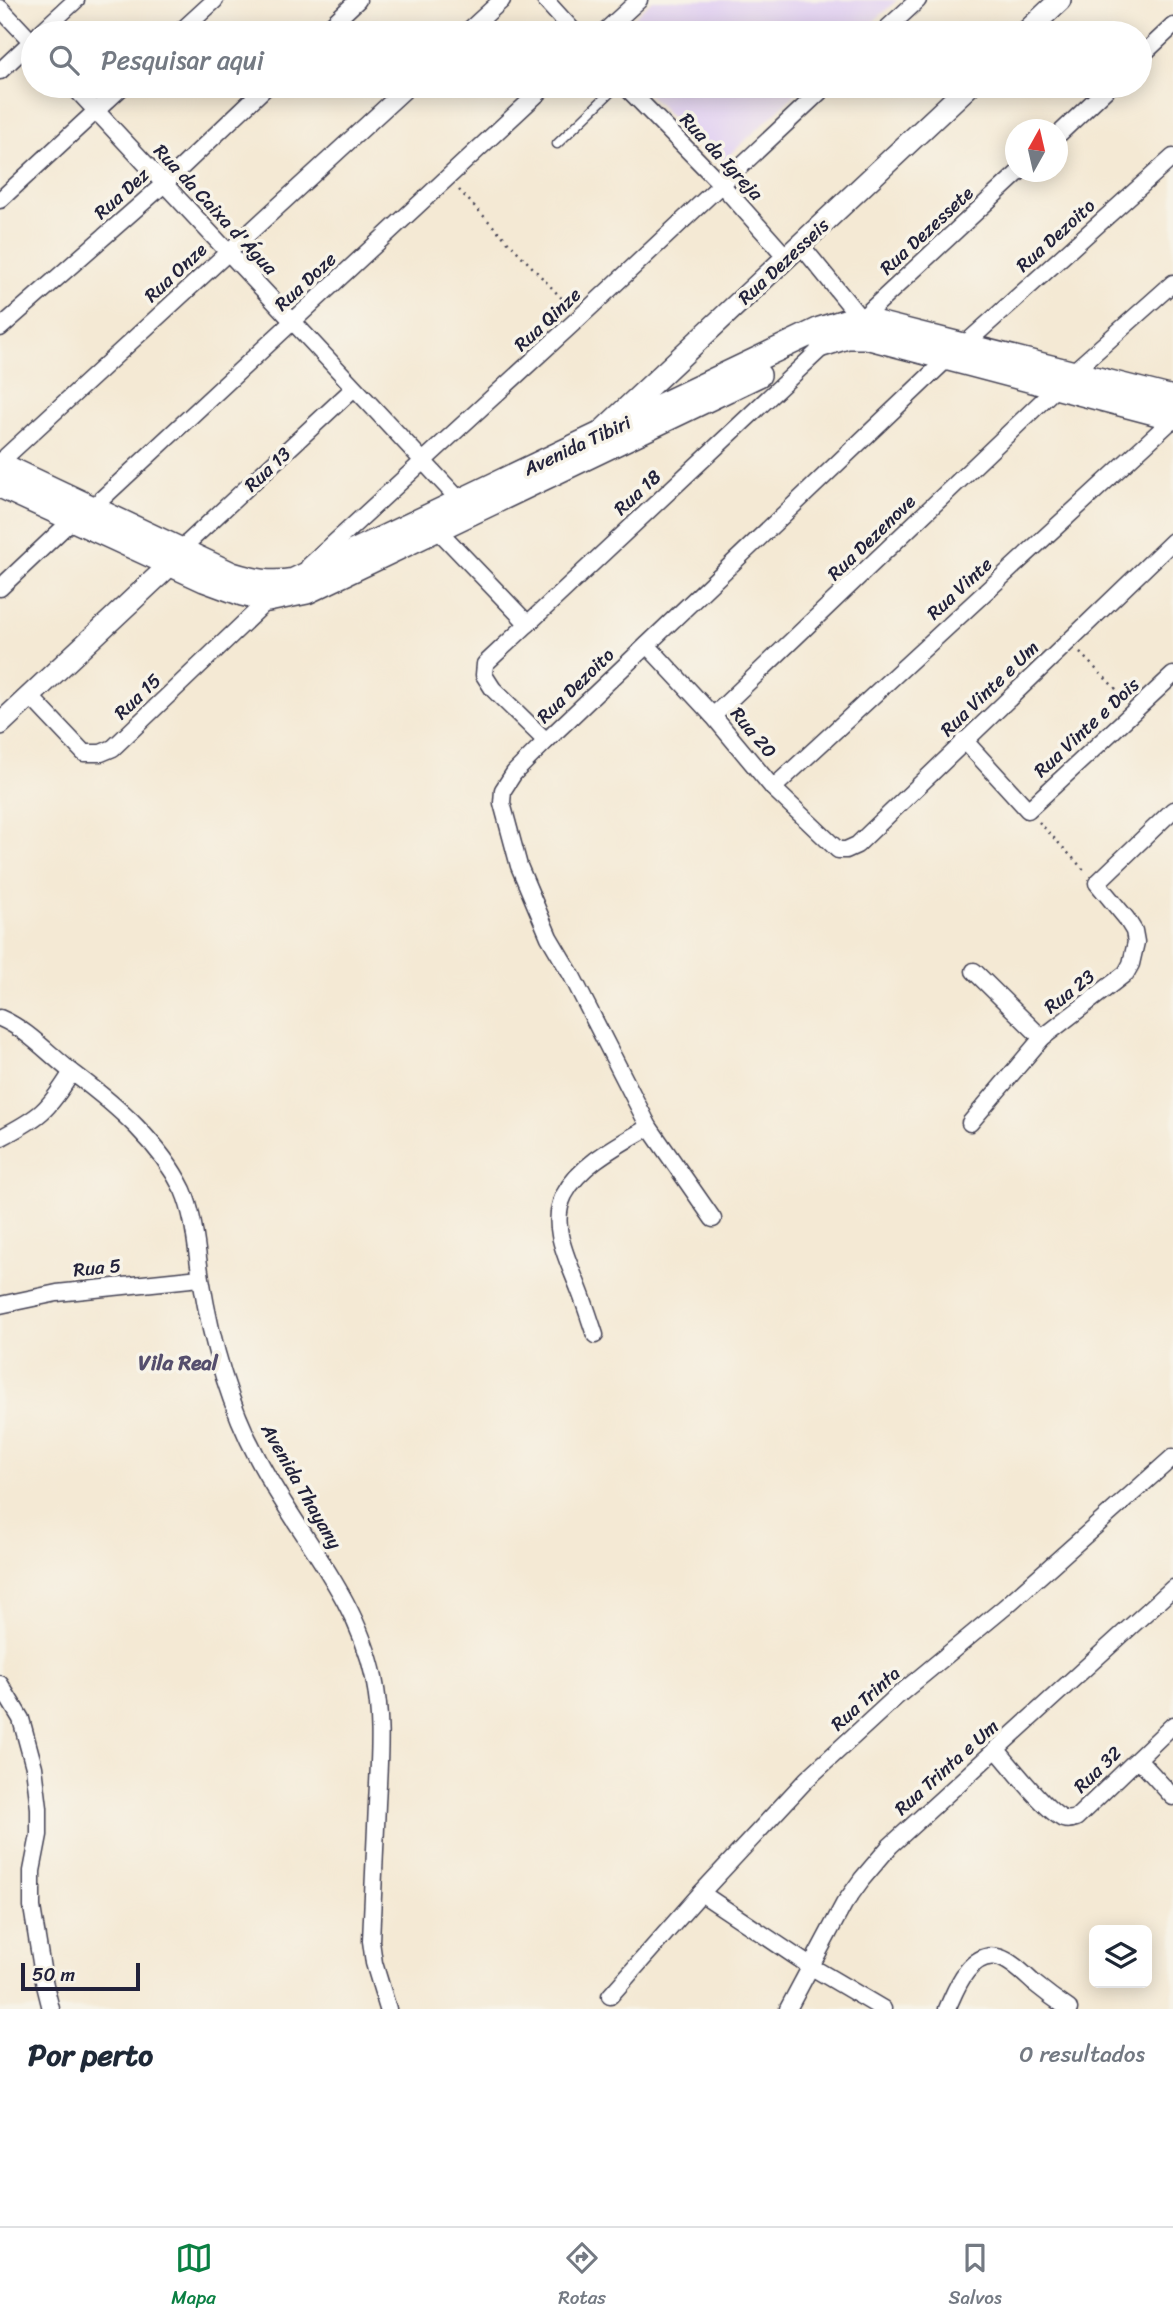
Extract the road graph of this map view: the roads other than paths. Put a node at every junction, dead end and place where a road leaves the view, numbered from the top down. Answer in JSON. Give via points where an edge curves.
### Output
{"nodes":[{"id":1,"x":76,"y":0,"type":"edge"},
{"id":2,"x":215,"y":0,"type":"edge"},
{"id":3,"x":358,"y":0,"type":"edge"},
{"id":4,"x":502,"y":0,"type":"edge"},
{"id":5,"x":545,"y":0,"type":"edge"},
{"id":6,"x":639,"y":0,"type":"edge"},
{"id":7,"x":918,"y":0,"type":"edge"},
{"id":8,"x":1060,"y":0,"type":"edge"},
{"id":9,"x":0,"y":8,"type":"edge"},
{"id":10,"x":54,"y":21,"type":"edge"},
{"id":11,"x":192,"y":21,"type":"edge"},
{"id":12,"x":336,"y":21,"type":"edge"},
{"id":13,"x":479,"y":21,"type":"edge"},
{"id":14,"x":564,"y":21,"type":"edge"},
{"id":15,"x":616,"y":21,"type":"edge"},
{"id":16,"x":895,"y":21,"type":"edge"},
{"id":17,"x":1037,"y":21,"type":"edge"},
{"id":18,"x":1173,"y":26,"type":"edge"},
{"id":19,"x":21,"y":27,"type":"edge"},
{"id":20,"x":1152,"y":46,"type":"edge"},
{"id":21,"x":21,"y":52,"type":"edge"},
{"id":22,"x":0,"y":71,"type":"edge"},
{"id":23,"x":84,"y":98,"type":"edge"},
{"id":24,"x":110,"y":98,"type":"edge"},
{"id":25,"x":254,"y":98,"type":"edge"},
{"id":26,"x":396,"y":98,"type":"edge"},
{"id":27,"x":533,"y":98,"type":"edge"},
{"id":28,"x":605,"y":98,"type":"edge"},
{"id":29,"x":637,"y":98,"type":"edge"},
{"id":30,"x":813,"y":98,"type":"edge"},
{"id":31,"x":956,"y":98,"type":"edge"},
{"id":32,"x":1097,"y":98,"type":"edge"},
{"id":33,"x":96,"y":111,"type":"junction"},
{"id":34,"x":1068,"y":126,"type":"edge"},
{"id":35,"x":557,"y":144,"type":"dead end"},
{"id":36,"x":1173,"y":157,"type":"edge"},
{"id":37,"x":1008,"y":182,"type":"edge"},
{"id":38,"x":164,"y":184,"type":"junction"},
{"id":39,"x":721,"y":184,"type":"junction"},
{"id":40,"x":0,"y":200,"type":"edge"},
{"id":41,"x":793,"y":251,"type":"junction"},
{"id":42,"x":228,"y":252,"type":"junction"},
{"id":43,"x":1173,"y":283,"type":"edge"},
{"id":44,"x":861,"y":320,"type":"junction"},
{"id":45,"x":292,"y":322,"type":"junction"},
{"id":46,"x":0,"y":328,"type":"edge"},
{"id":47,"x":823,"y":336,"type":"junction"},
{"id":48,"x":956,"y":352,"type":"junction"},
{"id":49,"x":1065,"y":380,"type":"junction"},
{"id":50,"x":354,"y":388,"type":"junction"},
{"id":51,"x":1173,"y":398,"type":"edge"},
{"id":52,"x":1139,"y":399,"type":"junction"},
{"id":53,"x":1173,"y":418,"type":"edge"},
{"id":54,"x":597,"y":435,"type":"junction"},
{"id":55,"x":424,"y":462,"type":"junction"},
{"id":56,"x":0,"y":463,"type":"edge"},
{"id":57,"x":0,"y":486,"type":"edge"},
{"id":58,"x":466,"y":507,"type":"junction"},
{"id":59,"x":83,"y":513,"type":"junction"},
{"id":60,"x":438,"y":530,"type":"junction"},
{"id":61,"x":1173,"y":541,"type":"edge"},
{"id":62,"x":176,"y":557,"type":"junction"},
{"id":63,"x":294,"y":580,"type":"junction"},
{"id":64,"x":0,"y":588,"type":"edge"},
{"id":65,"x":268,"y":600,"type":"junction"},
{"id":66,"x":528,"y":624,"type":"junction"},
{"id":67,"x":647,"y":645,"type":"junction"},
{"id":68,"x":1173,"y":675,"type":"edge"},
{"id":69,"x":30,"y":696,"type":"junction"},
{"id":70,"x":713,"y":716,"type":"junction"},
{"id":71,"x":0,"y":724,"type":"edge"},
{"id":72,"x":964,"y":740,"type":"junction"},
{"id":73,"x":546,"y":741,"type":"junction"},
{"id":74,"x":773,"y":788,"type":"junction"},
{"id":75,"x":1170,"y":819,"type":"edge"},
{"id":76,"x":831,"y":843,"type":"joint"},
{"id":77,"x":974,"y":971,"type":"dead end"},
{"id":78,"x":0,"y":1018,"type":"edge"},
{"id":79,"x":1042,"y":1038,"type":"junction"},
{"id":80,"x":72,"y":1072,"type":"junction"},
{"id":81,"x":970,"y":1123,"type":"dead end"},
{"id":82,"x":649,"y":1127,"type":"junction"},
{"id":83,"x":0,"y":1138,"type":"edge"},
{"id":84,"x":713,"y":1219,"type":"dead end"},
{"id":85,"x":201,"y":1278,"type":"junction"},
{"id":86,"x":0,"y":1305,"type":"edge"},
{"id":87,"x":595,"y":1335,"type":"dead end"},
{"id":88,"x":1173,"y":1457,"type":"edge"},
{"id":89,"x":1173,"y":1588,"type":"edge"},
{"id":90,"x":0,"y":1684,"type":"edge"},
{"id":91,"x":1173,"y":1725,"type":"edge"},
{"id":92,"x":997,"y":1750,"type":"junction"},
{"id":93,"x":1138,"y":1759,"type":"junction"},
{"id":94,"x":1173,"y":1797,"type":"edge"},
{"id":95,"x":701,"y":1893,"type":"junction"},
{"id":96,"x":810,"y":1966,"type":"junction"},
{"id":97,"x":610,"y":1996,"type":"dead end"},
{"id":98,"x":51,"y":2009,"type":"edge"},
{"id":99,"x":388,"y":2009,"type":"edge"},
{"id":100,"x":788,"y":2009,"type":"edge"},
{"id":101,"x":883,"y":2009,"type":"edge"},
{"id":102,"x":947,"y":2009,"type":"edge"},
{"id":103,"x":1069,"y":2009,"type":"edge"}],
"edges":[{"from":1,"to":10,"type":"street"},
{"from":2,"to":11,"type":"street"},
{"from":3,"to":12,"type":"street"},
{"from":4,"to":13,"type":"street"},
{"from":5,"to":14,"type":"street"},
{"from":6,"to":15,"type":"street"},
{"from":7,"to":16,"type":"street"},
{"from":8,"to":17,"type":"street"},
{"from":9,"to":19,"type":"street"},
{"from":18,"to":20,"type":"street"},
{"from":21,"to":22,"type":"street"},
{"from":23,"to":33,"type":"street","name":"Rua da Caixa d'Água"},
{"from":24,"to":33,"type":"street"},
{"from":25,"to":38,"type":"street","name":"Rua Dez"},
{"from":26,"to":42,"type":"street","name":"Rua Onze"},
{"from":27,"to":45,"type":"street","name":"Rua Doze"},
{"from":28,"to":35,"type":"lane"},
{"from":29,"to":39,"type":"street","name":"Rua da Igreja"},
{"from":30,"to":39,"type":"street","name":"Rua Qinze"},
{"from":31,"to":41,"type":"street","name":"Rua Dezesseis"},
{"from":32,"to":34,"type":"street"},
{"from":33,"to":38,"type":"street","name":"Rua da Caixa d'Água"},
{"from":33,"to":40,"type":"street"},
{"from":36,"to":48,"type":"street","name":"Rua Dezoito"},
{"from":37,"to":44,"type":"street","name":"Rua Dezessete"},
{"from":38,"to":42,"type":"street","name":"Rua da Caixa d'Água"},
{"from":38,"to":46,"type":"street","name":"Rua Dez"},
{"from":39,"to":41,"type":"street","name":"Rua da Igreja"},
{"from":39,"to":55,"type":"street","name":"Rua Qinze"},
{"from":41,"to":44,"type":"street","name":"Rua da Igreja"},
{"from":41,"to":54,"type":"street","name":"Rua Dezesseis"},
{"from":42,"to":45,"type":"street","name":"Rua da Caixa d'Água"},
{"from":42,"to":56,"type":"street","name":"Rua Onze"},
{"from":43,"to":49,"type":"street","name":"Rua Dezenove"},
{"from":44,"to":47,"type":"main road","name":"Avenida Tibiri","via":[[845,321]]},
{"from":44,"to":48,"type":"main road","name":"Avenida Tibiri"},
{"from":45,"to":50,"type":"street","name":"Rua da Caixa d'Água"},
{"from":45,"to":59,"type":"street","name":"Rua Doze"},
{"from":47,"to":48,"type":"main road","name":"Avenida Tibiri","via":[[865,337]]},
{"from":47,"to":54,"type":"main road","name":"Avenida Tibiri"},
{"from":47,"to":58,"type":"main road","name":"Avenida Tibiri"},
{"from":47,"to":66,"type":"street","name":"Rua 18"},
{"from":48,"to":49,"type":"main road","name":"Avenida Tibiri"},
{"from":48,"to":67,"type":"street","name":"Rua Dezoito"},
{"from":49,"to":52,"type":"main road","name":"Avenida Tibiri"},
{"from":49,"to":70,"type":"street","name":"Rua Dezenove"},
{"from":50,"to":55,"type":"street","name":"Rua da Caixa d'Água"},
{"from":50,"to":62,"type":"street","name":"Rua 13"},
{"from":51,"to":52,"type":"main road","name":"Avenida Tibiri"},
{"from":52,"to":53,"type":"main road","name":"Avenida Tibiri"},
{"from":53,"to":74,"type":"street","name":"Rua Vinte"},
{"from":54,"to":58,"type":"main road","name":"Avenida Tibiri"},
{"from":55,"to":58,"type":"street","name":"Rua da Caixa d'Água"},
{"from":55,"to":63,"type":"street","name":"Rua Qinze"},
{"from":56,"to":59,"type":"main road","name":"Avenida Tibiri"},
{"from":57,"to":59,"type":"main road","name":"Avenida Tibiri"},
{"from":58,"to":60,"type":"main road","name":"Avenida Tibiri"},
{"from":58,"to":63,"type":"main road","name":"Avenida Tibiri"},
{"from":59,"to":62,"type":"main road","name":"Avenida Tibiri"},
{"from":59,"to":64,"type":"street","name":"Rua Doze"},
{"from":60,"to":65,"type":"main road","name":"Avenida Tibiri","via":[[307,592]]},
{"from":60,"to":66,"type":"street"},
{"from":61,"to":72,"type":"street","name":"Rua Vinte e Um"},
{"from":62,"to":63,"type":"main road","name":"Avenida Tibiri","via":[[257,582]]},
{"from":62,"to":65,"type":"main road","name":"Avenida Tibiri","via":[[242,594]]},
{"from":62,"to":69,"type":"street","name":"Rua 13"},
{"from":65,"to":69,"type":"street","name":"Rua 15","via":[[113,748],[101,753],[84,753]]},
{"from":66,"to":73,"type":"street","name":"Rua 18","via":[[485,664],[484,676]]},
{"from":67,"to":70,"type":"street","name":"Rua 20"},
{"from":67,"to":73,"type":"street","name":"Rua Dezoito"},
{"from":68,"to":72,"type":"street","name":"Rua Vinte e Dois","via":[[1028,810]]},
{"from":69,"to":71,"type":"street","name":"Rua 13"},
{"from":70,"to":74,"type":"street","name":"Rua 20"},
{"from":72,"to":76,"type":"street","name":"Rua Vinte e Um","via":[[857,845],[841,851]]},
{"from":73,"to":82,"type":"street","name":"Rua Dezoito","via":[[503,790],[507,825],[549,937]]},
{"from":74,"to":76,"type":"street","name":"Rua 20"},
{"from":75,"to":79,"type":"street","name":"Rua 23","via":[[1097,883],[1134,932],[1135,954],[1126,973]]},
{"from":77,"to":79,"type":"street"},
{"from":78,"to":80,"type":"street","name":"Avenida Thayany","via":[[21,1028]]},
{"from":79,"to":81,"type":"street","name":"Rua 23"},
{"from":80,"to":83,"type":"street","via":[[54,1102]]},
{"from":80,"to":85,"type":"street","name":"Avenida Thayany","via":[[124,1115],[169,1168],[183,1191],[193,1225]]},
{"from":82,"to":84,"type":"street","name":"Rua Dezoito"},
{"from":82,"to":87,"type":"street","via":[[580,1174],[561,1203],[563,1249]]},
{"from":85,"to":86,"type":"street","name":"Rua 5","via":[[57,1293]]},
{"from":85,"to":99,"type":"street","name":"Avenida Thayany","via":[[229,1394],[257,1458],[340,1591],[373,1675],[381,1721],[371,1941]]},
{"from":88,"to":95,"type":"street","name":"Rua Trinta","via":[[817,1770]]},
{"from":89,"to":92,"type":"street","name":"Rua Trinta e Um"},
{"from":90,"to":98,"type":"street","via":[[26,1732],[37,1794],[39,1835],[32,1907]]},
{"from":91,"to":93,"type":"street","name":"Rua 32"},
{"from":92,"to":93,"type":"street","name":"Rua 32","via":[[1058,1817],[1068,1820],[1076,1818]]},
{"from":92,"to":96,"type":"street","name":"Rua Trinta e Um","via":[[890,1846],[844,1903]]},
{"from":93,"to":94,"type":"street"},
{"from":95,"to":96,"type":"street"},
{"from":95,"to":97,"type":"street","name":"Rua Trinta"},
{"from":96,"to":100,"type":"street","name":"Rua Trinta e Um"},
{"from":96,"to":101,"type":"street"},
{"from":102,"to":103,"type":"street","via":[[967,1970],[987,1956],[1010,1961]]}]}
